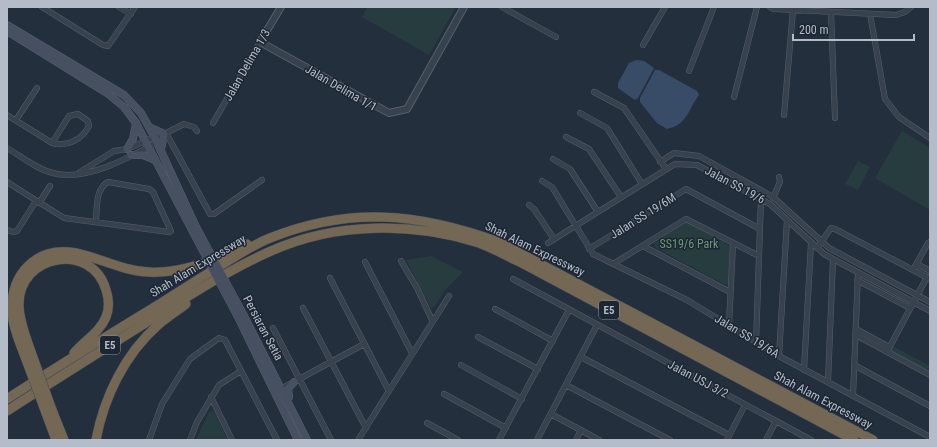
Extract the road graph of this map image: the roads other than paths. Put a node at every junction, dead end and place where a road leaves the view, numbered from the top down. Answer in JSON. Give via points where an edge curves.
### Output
{"nodes":[{"id":1,"x":42,"y":7,"type":"edge"},
{"id":2,"x":119,"y":7,"type":"edge"},
{"id":3,"x":135,"y":7,"type":"edge"},
{"id":4,"x":281,"y":7,"type":"edge"},
{"id":5,"x":464,"y":7,"type":"edge"},
{"id":6,"x":502,"y":7,"type":"edge"},
{"id":7,"x":665,"y":7,"type":"edge"},
{"id":8,"x":714,"y":7,"type":"edge"},
{"id":9,"x":757,"y":7,"type":"edge"},
{"id":10,"x":770,"y":7,"type":"edge"},
{"id":11,"x":911,"y":7,"type":"edge"},
{"id":12,"x":793,"y":10,"type":"junction"},
{"id":13,"x":831,"y":12,"type":"junction"},
{"id":14,"x":131,"y":14,"type":"junction"},
{"id":15,"x":870,"y":14,"type":"junction"},
{"id":16,"x":7,"y":25,"type":"edge"},
{"id":17,"x":7,"y":30,"type":"edge"},
{"id":18,"x":556,"y":38,"type":"dead end"},
{"id":19,"x":260,"y":42,"type":"junction"},
{"id":20,"x":643,"y":45,"type":"dead end"},
{"id":21,"x":690,"y":71,"type":"dead end"},
{"id":22,"x":37,"y":88,"type":"dead end"},
{"id":23,"x":594,"y":92,"type":"dead end"},
{"id":24,"x":734,"y":98,"type":"dead end"},
{"id":25,"x":580,"y":113,"type":"dead end"},
{"id":26,"x":784,"y":114,"type":"dead end"},
{"id":27,"x":7,"y":115,"type":"edge"},
{"id":28,"x":835,"y":118,"type":"dead end"},
{"id":29,"x":16,"y":120,"type":"junction"},
{"id":30,"x":136,"y":123,"type":"junction"},
{"id":31,"x":213,"y":123,"type":"dead end"},
{"id":32,"x":197,"y":131,"type":"dead end"},
{"id":33,"x":160,"y":136,"type":"junction"},
{"id":34,"x":566,"y":137,"type":"dead end"},
{"id":35,"x":930,"y":138,"type":"edge"},
{"id":36,"x":52,"y":143,"type":"junction"},
{"id":37,"x":147,"y":144,"type":"junction"},
{"id":38,"x":7,"y":148,"type":"edge"},
{"id":39,"x":129,"y":152,"type":"junction"},
{"id":40,"x":161,"y":153,"type":"junction"},
{"id":41,"x":554,"y":159,"type":"dead end"},
{"id":42,"x":155,"y":160,"type":"junction"},
{"id":43,"x":660,"y":162,"type":"junction"},
{"id":44,"x":666,"y":169,"type":"junction"},
{"id":45,"x":78,"y":174,"type":"junction"},
{"id":46,"x":779,"y":177,"type":"dead end"},
{"id":47,"x":262,"y":180,"type":"dead end"},
{"id":48,"x":542,"y":181,"type":"dead end"},
{"id":49,"x":7,"y":182,"type":"edge"},
{"id":50,"x":642,"y":184,"type":"junction"},
{"id":51,"x":50,"y":186,"type":"dead end"},
{"id":52,"x":621,"y":197,"type":"junction"},
{"id":53,"x":773,"y":197,"type":"junction"},
{"id":54,"x":761,"y":199,"type":"junction"},
{"id":55,"x":37,"y":202,"type":"junction"},
{"id":56,"x":770,"y":204,"type":"junction"},
{"id":57,"x":530,"y":205,"type":"dead end"},
{"id":58,"x":598,"y":212,"type":"junction"},
{"id":59,"x":787,"y":220,"type":"junction"},
{"id":60,"x":96,"y":222,"type":"junction"},
{"id":61,"x":575,"y":226,"type":"junction"},
{"id":62,"x":194,"y":229,"type":"junction"},
{"id":63,"x":760,"y":229,"type":"junction"},
{"id":64,"x":7,"y":230,"type":"edge"},
{"id":65,"x":269,"y":238,"type":"junction"},
{"id":66,"x":554,"y":239,"type":"junction"},
{"id":67,"x":822,"y":242,"type":"junction"},
{"id":68,"x":930,"y":242,"type":"edge"},
{"id":69,"x":548,"y":243,"type":"dead end"},
{"id":70,"x":733,"y":243,"type":"junction"},
{"id":71,"x":811,"y":243,"type":"junction"},
{"id":72,"x":642,"y":246,"type":"junction"},
{"id":73,"x":817,"y":248,"type":"junction"},
{"id":74,"x":589,"y":250,"type":"junction"},
{"id":75,"x":759,"y":256,"type":"junction"},
{"id":76,"x":833,"y":259,"type":"junction"},
{"id":77,"x":401,"y":261,"type":"dead end"},
{"id":78,"x":365,"y":262,"type":"dead end"},
{"id":79,"x":613,"y":264,"type":"junction"},
{"id":80,"x":917,"y":264,"type":"junction"},
{"id":81,"x":913,"y":270,"type":"junction"},
{"id":82,"x":930,"y":271,"type":"edge"},
{"id":83,"x":858,"y":272,"type":"junction"},
{"id":84,"x":330,"y":278,"type":"dead end"},
{"id":85,"x":928,"y":278,"type":"edge"},
{"id":86,"x":513,"y":279,"type":"dead end"},
{"id":87,"x":858,"y":280,"type":"junction"},
{"id":88,"x":215,"y":281,"type":"junction"},
{"id":89,"x":730,"y":292,"type":"junction"},
{"id":90,"x":917,"y":295,"type":"junction"},
{"id":91,"x":449,"y":296,"type":"dead end"},
{"id":92,"x":913,"y":302,"type":"junction"},
{"id":93,"x":930,"y":302,"type":"edge"},
{"id":94,"x":303,"y":308,"type":"dead end"},
{"id":95,"x":910,"y":308,"type":"junction"},
{"id":96,"x":495,"y":309,"type":"dead end"},
{"id":97,"x":569,"y":310,"type":"junction"},
{"id":98,"x":930,"y":311,"type":"edge"},
{"id":99,"x":242,"y":317,"type":"junction"},
{"id":100,"x":432,"y":320,"type":"junction"},
{"id":101,"x":597,"y":325,"type":"junction"},
{"id":102,"x":729,"y":326,"type":"junction"},
{"id":103,"x":273,"y":328,"type":"dead end"},
{"id":104,"x":856,"y":329,"type":"junction"},
{"id":105,"x":856,"y":335,"type":"junction"},
{"id":106,"x":478,"y":337,"type":"dead end"},
{"id":107,"x":553,"y":341,"type":"junction"},
{"id":108,"x":756,"y":343,"type":"junction"},
{"id":109,"x":364,"y":344,"type":"junction"},
{"id":110,"x":888,"y":349,"type":"junction"},
{"id":111,"x":28,"y":353,"type":"junction"},
{"id":112,"x":412,"y":353,"type":"junction"},
{"id":113,"x":779,"y":356,"type":"junction"},
{"id":114,"x":581,"y":357,"type":"junction"},
{"id":115,"x":66,"y":362,"type":"junction"},
{"id":116,"x":331,"y":362,"type":"junction"},
{"id":117,"x":461,"y":365,"type":"dead end"},
{"id":118,"x":854,"y":365,"type":"junction"},
{"id":119,"x":538,"y":369,"type":"junction"},
{"id":120,"x":804,"y":370,"type":"junction"},
{"id":121,"x":241,"y":372,"type":"junction"},
{"id":122,"x":275,"y":374,"type":"junction"},
{"id":123,"x":930,"y":375,"type":"edge"},
{"id":124,"x":296,"y":380,"type":"junction"},
{"id":125,"x":828,"y":382,"type":"junction"},
{"id":126,"x":566,"y":385,"type":"junction"},
{"id":127,"x":279,"y":390,"type":"junction"},
{"id":128,"x":388,"y":391,"type":"junction"},
{"id":129,"x":444,"y":394,"type":"dead end"},
{"id":130,"x":853,"y":396,"type":"junction"},
{"id":131,"x":211,"y":397,"type":"junction"},
{"id":132,"x":7,"y":399,"type":"edge"},
{"id":133,"x":522,"y":399,"type":"junction"},
{"id":134,"x":745,"y":405,"type":"junction"},
{"id":135,"x":291,"y":406,"type":"junction"},
{"id":136,"x":930,"y":406,"type":"edge"},
{"id":137,"x":7,"y":411,"type":"edge"},
{"id":138,"x":49,"y":412,"type":"junction"},
{"id":139,"x":550,"y":414,"type":"junction"},
{"id":140,"x":776,"y":421,"type":"junction"},
{"id":141,"x":427,"y":423,"type":"dead end"},
{"id":142,"x":366,"y":428,"type":"junction"},
{"id":143,"x":506,"y":428,"type":"junction"},
{"id":144,"x":581,"y":430,"type":"junction"},
{"id":145,"x":930,"y":437,"type":"edge"},
{"id":146,"x":728,"y":438,"type":"edge"},
{"id":147,"x":56,"y":440,"type":"edge"},
{"id":148,"x":64,"y":440,"type":"edge"},
{"id":149,"x":96,"y":440,"type":"edge"},
{"id":150,"x":149,"y":440,"type":"edge"},
{"id":151,"x":190,"y":440,"type":"edge"},
{"id":152,"x":232,"y":440,"type":"edge"},
{"id":153,"x":277,"y":440,"type":"edge"},
{"id":154,"x":298,"y":440,"type":"edge"},
{"id":155,"x":307,"y":440,"type":"edge"},
{"id":156,"x":331,"y":440,"type":"edge"},
{"id":157,"x":358,"y":440,"type":"edge"},
{"id":158,"x":458,"y":440,"type":"edge"},
{"id":159,"x":500,"y":440,"type":"edge"},
{"id":160,"x":537,"y":440,"type":"edge"},
{"id":161,"x":576,"y":440,"type":"edge"},
{"id":162,"x":599,"y":440,"type":"edge"},
{"id":163,"x":670,"y":440,"type":"edge"},
{"id":164,"x":766,"y":440,"type":"edge"},
{"id":165,"x":811,"y":440,"type":"edge"},
{"id":166,"x":854,"y":440,"type":"edge"},
{"id":167,"x":873,"y":440,"type":"edge"}],
"edges":[{"from":1,"to":14,"type":"street","via":[[108,46]]},
{"from":2,"to":14,"type":"street"},
{"from":3,"to":14,"type":"street"},
{"from":4,"to":19,"type":"street","name":"Jalan Delima 1/3"},
{"from":5,"to":19,"type":"street","name":"Jalan Delima 1/1","via":[[407,108],[389,113]]},
{"from":6,"to":18,"type":"street"},
{"from":7,"to":20,"type":"street"},
{"from":8,"to":21,"type":"street"},
{"from":9,"to":24,"type":"street"},
{"from":10,"to":12,"type":"street"},
{"from":11,"to":15,"type":"street","via":[[900,14]]},
{"from":12,"to":13,"type":"street"},
{"from":12,"to":26,"type":"street"},
{"from":13,"to":15,"type":"street"},
{"from":13,"to":28,"type":"street"},
{"from":15,"to":35,"type":"street","via":[[885,99],[899,117]]},
{"from":16,"to":33,"type":"main road","via":[[124,95]]},
{"from":17,"to":30,"type":"main road","via":[[107,93],[124,107]]},
{"from":19,"to":31,"type":"street","name":"Jalan Delima 1/3"},
{"from":22,"to":29,"type":"street"},
{"from":23,"to":43,"type":"street","via":[[624,108]]},
{"from":25,"to":50,"type":"street","via":[[607,128]]},
{"from":27,"to":29,"type":"street"},
{"from":29,"to":36,"type":"street"},
{"from":30,"to":37,"type":"main road"},
{"from":30,"to":39,"type":"main road"},
{"from":32,"to":33,"type":"street","via":[[194,127],[184,124]]},
{"from":33,"to":37,"type":"street"},
{"from":33,"to":40,"type":"main road"},
{"from":33,"to":40,"type":"main road"},
{"from":33,"to":47,"type":"street","via":[[210,214],[214,214]]},
{"from":34,"to":52,"type":"street","via":[[588,149]]},
{"from":36,"to":36,"type":"street","via":[[66,145],[82,136],[89,126],[88,121],[78,114],[69,116]]},
{"from":37,"to":39,"type":"street"},
{"from":37,"to":42,"type":"main road"},
{"from":38,"to":45,"type":"street","via":[[53,173]]},
{"from":39,"to":42,"type":"main road"},
{"from":39,"to":45,"type":"street","via":[[119,162]]},
{"from":39,"to":45,"type":"street","via":[[114,151]]},
{"from":40,"to":62,"type":"main road"},
{"from":41,"to":58,"type":"street","via":[[570,168]]},
{"from":42,"to":62,"type":"main road"},
{"from":43,"to":44,"type":"street"},
{"from":43,"to":53,"type":"street","via":[[674,153],[699,156]]},
{"from":44,"to":50,"type":"street","name":"Jalan SS 19/6"},
{"from":44,"to":54,"type":"street","name":"Jalan SS 19/6","via":[[675,164],[697,165]]},
{"from":46,"to":53,"type":"street","via":[[780,182]]},
{"from":48,"to":61,"type":"street","name":"Jalan SS 19/6A","via":[[552,187]]},
{"from":49,"to":55,"type":"street"},
{"from":50,"to":52,"type":"street","name":"Jalan SS 19/6"},
{"from":51,"to":55,"type":"street"},
{"from":52,"to":58,"type":"street","name":"Jalan SS 19/6"},
{"from":53,"to":56,"type":"street"},
{"from":53,"to":67,"type":"street"},
{"from":54,"to":56,"type":"street","name":"Jalan SS 19/6"},
{"from":54,"to":63,"type":"street"},
{"from":55,"to":60,"type":"street","via":[[64,218]]},
{"from":55,"to":64,"type":"street","via":[[17,231]]},
{"from":56,"to":59,"type":"street","name":"Jalan SS 19/6"},
{"from":57,"to":66,"type":"street"},
{"from":58,"to":61,"type":"street","name":"Jalan SS 19/6"},
{"from":59,"to":71,"type":"street","name":"Jalan SS 19/6"},
{"from":59,"to":113,"type":"street"},
{"from":60,"to":60,"type":"street","via":[[99,190],[108,182],[149,189],[153,192],[171,228],[169,232]]},
{"from":61,"to":66,"type":"street","name":"Jalan SS 19/6"},
{"from":61,"to":74,"type":"street","name":"Jalan SS 19/6A"},
{"from":62,"to":99,"type":"main road","name":"Persiaran Setia","bridge":true},
{"from":63,"to":74,"type":"street","name":"Jalan SS 19/6M","via":[[686,189]]},
{"from":63,"to":75,"type":"street"},
{"from":65,"to":111,"type":"highway","via":[[249,243],[190,268],[169,272],[127,269],[75,253],[51,253],[35,260],[23,270],[13,294],[14,327]]},
{"from":65,"to":115,"type":"highway","name":"Shah Alam Expressway","number":"E5","via":[[204,275]]},
{"from":65,"to":167,"type":"highway","name":"Shah Alam Expressway","number":"E5","via":[[319,222],[357,216],[395,217],[466,230],[499,242]]},
{"from":66,"to":69,"type":"street","name":"Jalan SS 19/6"},
{"from":67,"to":73,"type":"street"},
{"from":67,"to":81,"type":"street","via":[[831,228],[835,229]]},
{"from":67,"to":90,"type":"street"},
{"from":68,"to":80,"type":"street"},
{"from":70,"to":72,"type":"street","via":[[686,219]]},
{"from":70,"to":75,"type":"street"},
{"from":70,"to":89,"type":"street"},
{"from":71,"to":73,"type":"street","name":"Jalan SS 19/6"},
{"from":71,"to":120,"type":"street"},
{"from":72,"to":79,"type":"street"},
{"from":72,"to":89,"type":"street"},
{"from":73,"to":76,"type":"street","name":"Jalan SS 19/6"},
{"from":74,"to":79,"type":"street","name":"Jalan SS 19/6A"},
{"from":75,"to":108,"type":"street"},
{"from":76,"to":83,"type":"street","name":"Jalan SS 19/6"},
{"from":76,"to":125,"type":"street"},
{"from":77,"to":100,"type":"street","via":[[418,288]]},
{"from":78,"to":112,"type":"street"},
{"from":79,"to":102,"type":"street","name":"Jalan SS 19/6A","via":[[687,300]]},
{"from":80,"to":81,"type":"street"},
{"from":80,"to":82,"type":"street"},
{"from":81,"to":85,"type":"street"},
{"from":83,"to":87,"type":"street"},
{"from":83,"to":92,"type":"street","name":"Jalan SS 19/6"},
{"from":84,"to":109,"type":"street"},
{"from":85,"to":90,"type":"street"},
{"from":86,"to":97,"type":"street","name":"Jalan USJ 3/2"},
{"from":87,"to":95,"type":"street"},
{"from":87,"to":104,"type":"street"},
{"from":88,"to":137,"type":"highway","name":"Shah Alam Expressway","number":"E5"},
{"from":88,"to":149,"type":"highway","via":[[158,325],[140,343],[112,388],[102,413]]},
{"from":88,"to":166,"type":"highway","name":"Shah Alam Expressway","number":"E5","via":[[271,251],[307,238],[351,230],[387,227],[433,232],[480,243]]},
{"from":89,"to":102,"type":"street"},
{"from":90,"to":92,"type":"street"},
{"from":90,"to":93,"type":"street"},
{"from":91,"to":100,"type":"street"},
{"from":92,"to":95,"type":"street"},
{"from":92,"to":98,"type":"street","name":"Jalan SS 19/6"},
{"from":94,"to":116,"type":"street"},
{"from":95,"to":110,"type":"street"},
{"from":96,"to":107,"type":"street"},
{"from":97,"to":101,"type":"street","name":"Jalan USJ 3/2"},
{"from":97,"to":107,"type":"street"},
{"from":99,"to":122,"type":"main road","name":"Persiaran Setia"},
{"from":99,"to":127,"type":"main road","name":"Persiaran Setia"},
{"from":100,"to":112,"type":"street"},
{"from":101,"to":114,"type":"street"},
{"from":101,"to":134,"type":"street","name":"Jalan USJ 3/2"},
{"from":102,"to":108,"type":"street","name":"Jalan SS 19/6A"},
{"from":103,"to":124,"type":"street"},
{"from":104,"to":105,"type":"street"},
{"from":104,"to":110,"type":"street"},
{"from":105,"to":110,"type":"street"},
{"from":105,"to":118,"type":"street"},
{"from":106,"to":119,"type":"street"},
{"from":107,"to":119,"type":"street"},
{"from":108,"to":113,"type":"street","name":"Jalan SS 19/6A"},
{"from":109,"to":116,"type":"street"},
{"from":109,"to":128,"type":"street"},
{"from":110,"to":123,"type":"street"},
{"from":111,"to":115,"type":"highway","via":[[20,316],[20,292],[25,280],[34,269],[50,260],[69,258],[84,263],[97,272],[104,284],[109,302],[106,316],[99,329]]},
{"from":111,"to":138,"type":"highway","bridge":true},
{"from":112,"to":128,"type":"street"},
{"from":113,"to":120,"type":"street","name":"Jalan SS 19/6A"},
{"from":114,"to":126,"type":"street"},
{"from":114,"to":146,"type":"street"},
{"from":115,"to":132,"type":"highway","name":"Shah Alam Expressway","number":"E5"},
{"from":116,"to":124,"type":"street"},
{"from":116,"to":142,"type":"street"},
{"from":117,"to":133,"type":"street"},
{"from":118,"to":130,"type":"street"},
{"from":118,"to":136,"type":"street"},
{"from":119,"to":133,"type":"street"},
{"from":120,"to":125,"type":"street","name":"Jalan SS 19/6A"},
{"from":121,"to":131,"type":"street","via":[[219,385]]},
{"from":121,"to":150,"type":"street","via":[[225,340],[219,338],[190,359],[162,404]]},
{"from":121,"to":153,"type":"street"},
{"from":122,"to":124,"type":"main road","via":[[285,382]]},
{"from":122,"to":127,"type":"main road","name":"Persiaran Setia"},
{"from":124,"to":127,"type":"street"},
{"from":124,"to":135,"type":"main road","via":[[288,389]]},
{"from":124,"to":156,"type":"street"},
{"from":125,"to":130,"type":"street","name":"Jalan SS 19/6A"},
{"from":126,"to":139,"type":"street"},
{"from":126,"to":163,"type":"street"},
{"from":127,"to":135,"type":"main road","name":"Persiaran Setia"},
{"from":127,"to":154,"type":"main road","name":"Persiaran Setia"},
{"from":128,"to":142,"type":"street"},
{"from":129,"to":143,"type":"street"},
{"from":130,"to":145,"type":"street","name":"Jalan SS 19/6A"},
{"from":131,"to":151,"type":"street"},
{"from":131,"to":152,"type":"street"},
{"from":133,"to":143,"type":"street"},
{"from":134,"to":140,"type":"street","name":"Jalan USJ 3/2"},
{"from":134,"to":146,"type":"street"},
{"from":135,"to":155,"type":"main road","name":"Persiaran Setia"},
{"from":138,"to":147,"type":"highway"},
{"from":138,"to":148,"type":"highway"},
{"from":139,"to":144,"type":"street"},
{"from":139,"to":160,"type":"street"},
{"from":140,"to":164,"type":"street"},
{"from":140,"to":165,"type":"street","name":"Jalan USJ 3/2"},
{"from":141,"to":158,"type":"street"},
{"from":142,"to":157,"type":"street"},
{"from":143,"to":159,"type":"street"},
{"from":144,"to":161,"type":"street"},
{"from":144,"to":162,"type":"street"}]}
